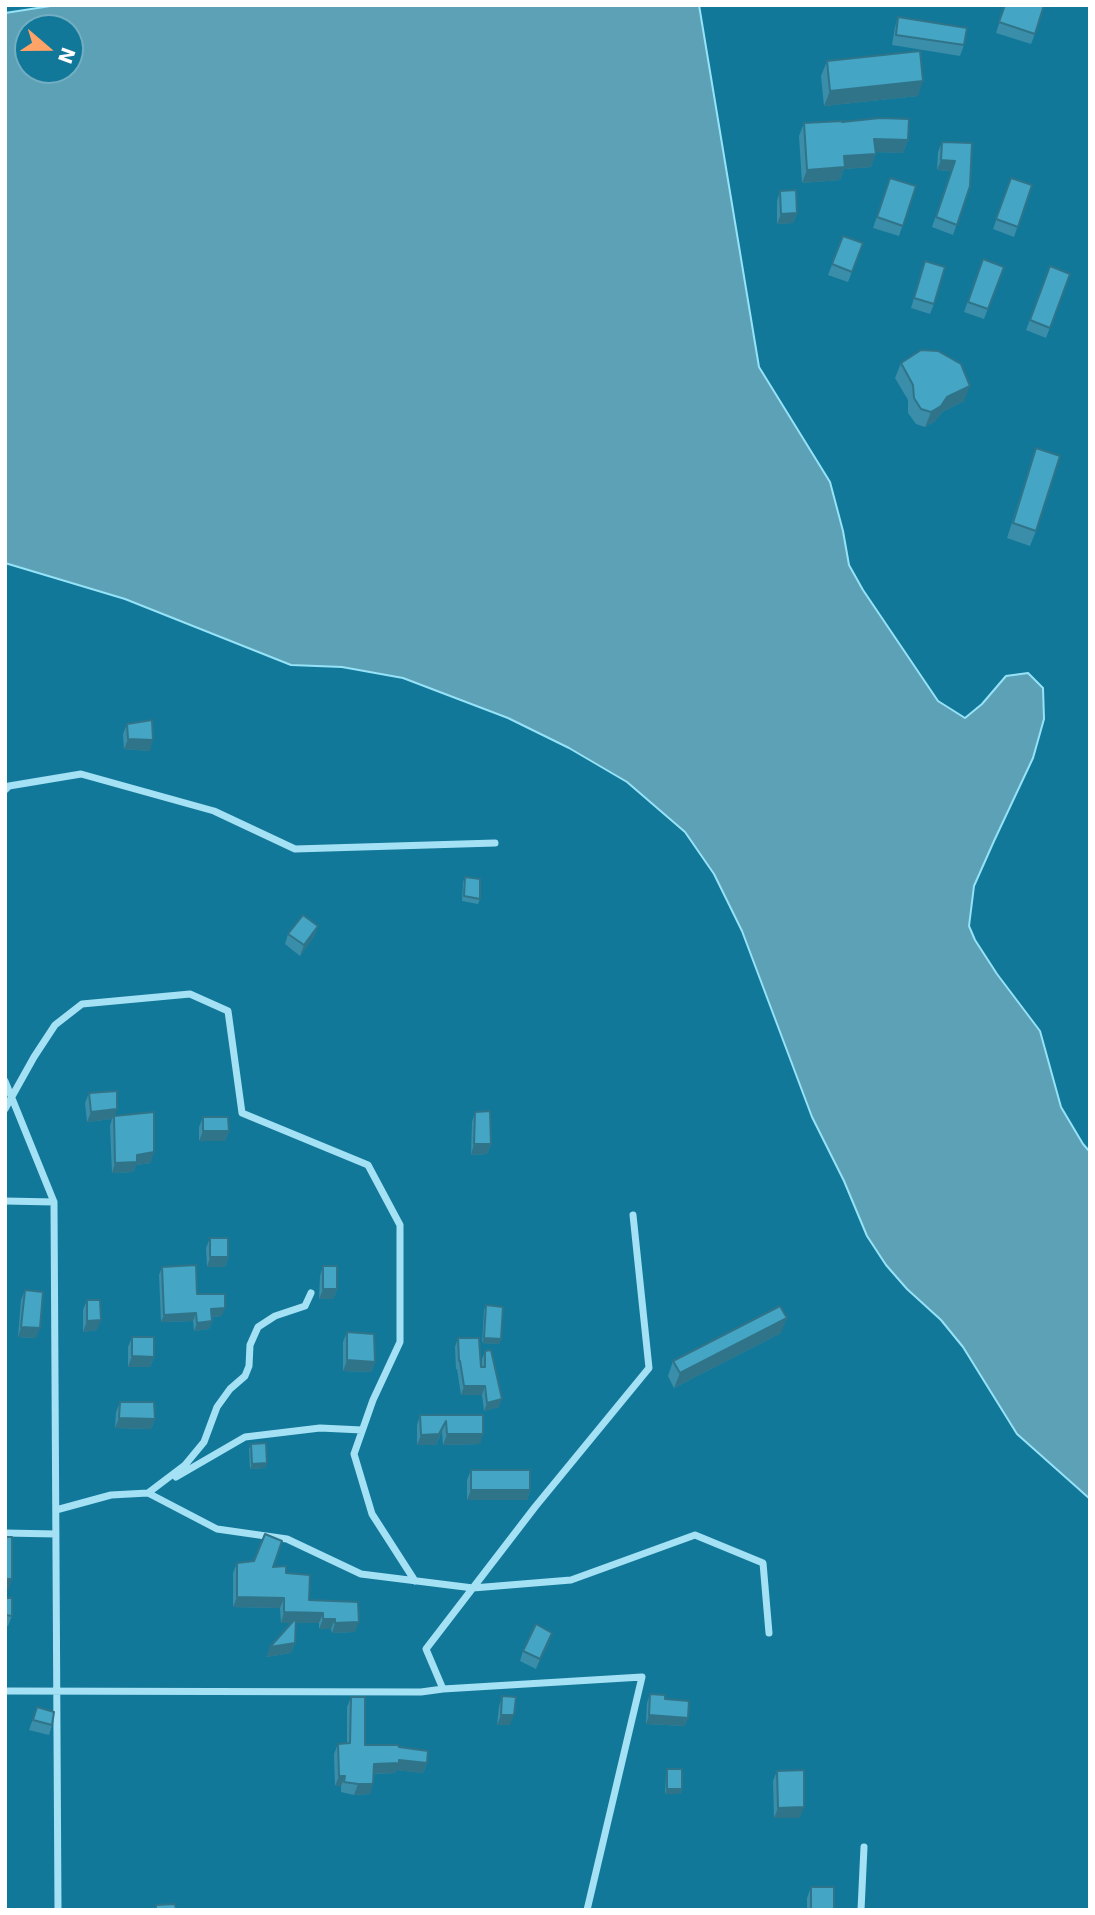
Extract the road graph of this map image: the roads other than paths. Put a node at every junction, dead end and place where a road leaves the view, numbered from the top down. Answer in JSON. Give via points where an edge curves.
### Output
{"nodes":[{"id":1,"x":5,"y":790,"type":"edge"},
{"id":2,"x":495,"y":843,"type":"dead end"},
{"id":3,"x":5,"y":1081,"type":"edge"},
{"id":4,"x":12,"y":1097,"type":"junction"},
{"id":5,"x":5,"y":1109,"type":"edge"},
{"id":6,"x":5,"y":1201,"type":"edge"},
{"id":7,"x":54,"y":1202,"type":"junction"},
{"id":8,"x":634,"y":1215,"type":"dead end"},
{"id":9,"x":311,"y":1293,"type":"dead end"},
{"id":10,"x":362,"y":1430,"type":"junction"},
{"id":11,"x":148,"y":1493,"type":"junction"},
{"id":12,"x":56,"y":1510,"type":"junction"},
{"id":13,"x":5,"y":1534,"type":"edge"},
{"id":14,"x":56,"y":1534,"type":"junction"},
{"id":15,"x":415,"y":1581,"type":"junction"},
{"id":16,"x":473,"y":1588,"type":"junction"},
{"id":17,"x":769,"y":1633,"type":"dead end"},
{"id":18,"x":443,"y":1689,"type":"junction"},
{"id":19,"x":5,"y":1691,"type":"edge"},
{"id":20,"x":57,"y":1691,"type":"junction"},
{"id":21,"x":864,"y":1847,"type":"dead end"},
{"id":22,"x":58,"y":1910,"type":"edge"},
{"id":23,"x":587,"y":1910,"type":"edge"},
{"id":24,"x":861,"y":1910,"type":"edge"}],
"edges":[{"from":1,"to":2,"type":"street","via":[[81,774],[214,811],[295,849]]},
{"from":3,"to":4,"type":"street"},
{"from":4,"to":5,"type":"street"},
{"from":4,"to":7,"type":"street"},
{"from":4,"to":10,"type":"street","via":[[55,1025],[82,1004],[190,994],[228,1011],[242,1113],[368,1166],[400,1225],[400,1342]]},
{"from":6,"to":7,"type":"street"},
{"from":7,"to":12,"type":"street"},
{"from":8,"to":16,"type":"street","via":[[649,1368]]},
{"from":9,"to":11,"type":"street","via":[[305,1306],[258,1327],[245,1377],[216,1406],[204,1442],[185,1465]]},
{"from":10,"to":11,"type":"street","via":[[320,1428],[245,1437]]},
{"from":10,"to":15,"type":"street","via":[[354,1454],[372,1514]]},
{"from":11,"to":12,"type":"street","via":[[111,1495]]},
{"from":11,"to":15,"type":"street","via":[[217,1529],[287,1539],[361,1574]]},
{"from":12,"to":14,"type":"street"},
{"from":13,"to":14,"type":"street"},
{"from":14,"to":20,"type":"street"},
{"from":15,"to":16,"type":"street"},
{"from":16,"to":17,"type":"street","via":[[571,1580],[695,1535],[763,1563]]},
{"from":16,"to":18,"type":"street","via":[[426,1649]]},
{"from":18,"to":20,"type":"street"},
{"from":18,"to":23,"type":"street","via":[[642,1676]]},
{"from":19,"to":20,"type":"street"},
{"from":20,"to":22,"type":"street"},
{"from":21,"to":24,"type":"street"}]}
